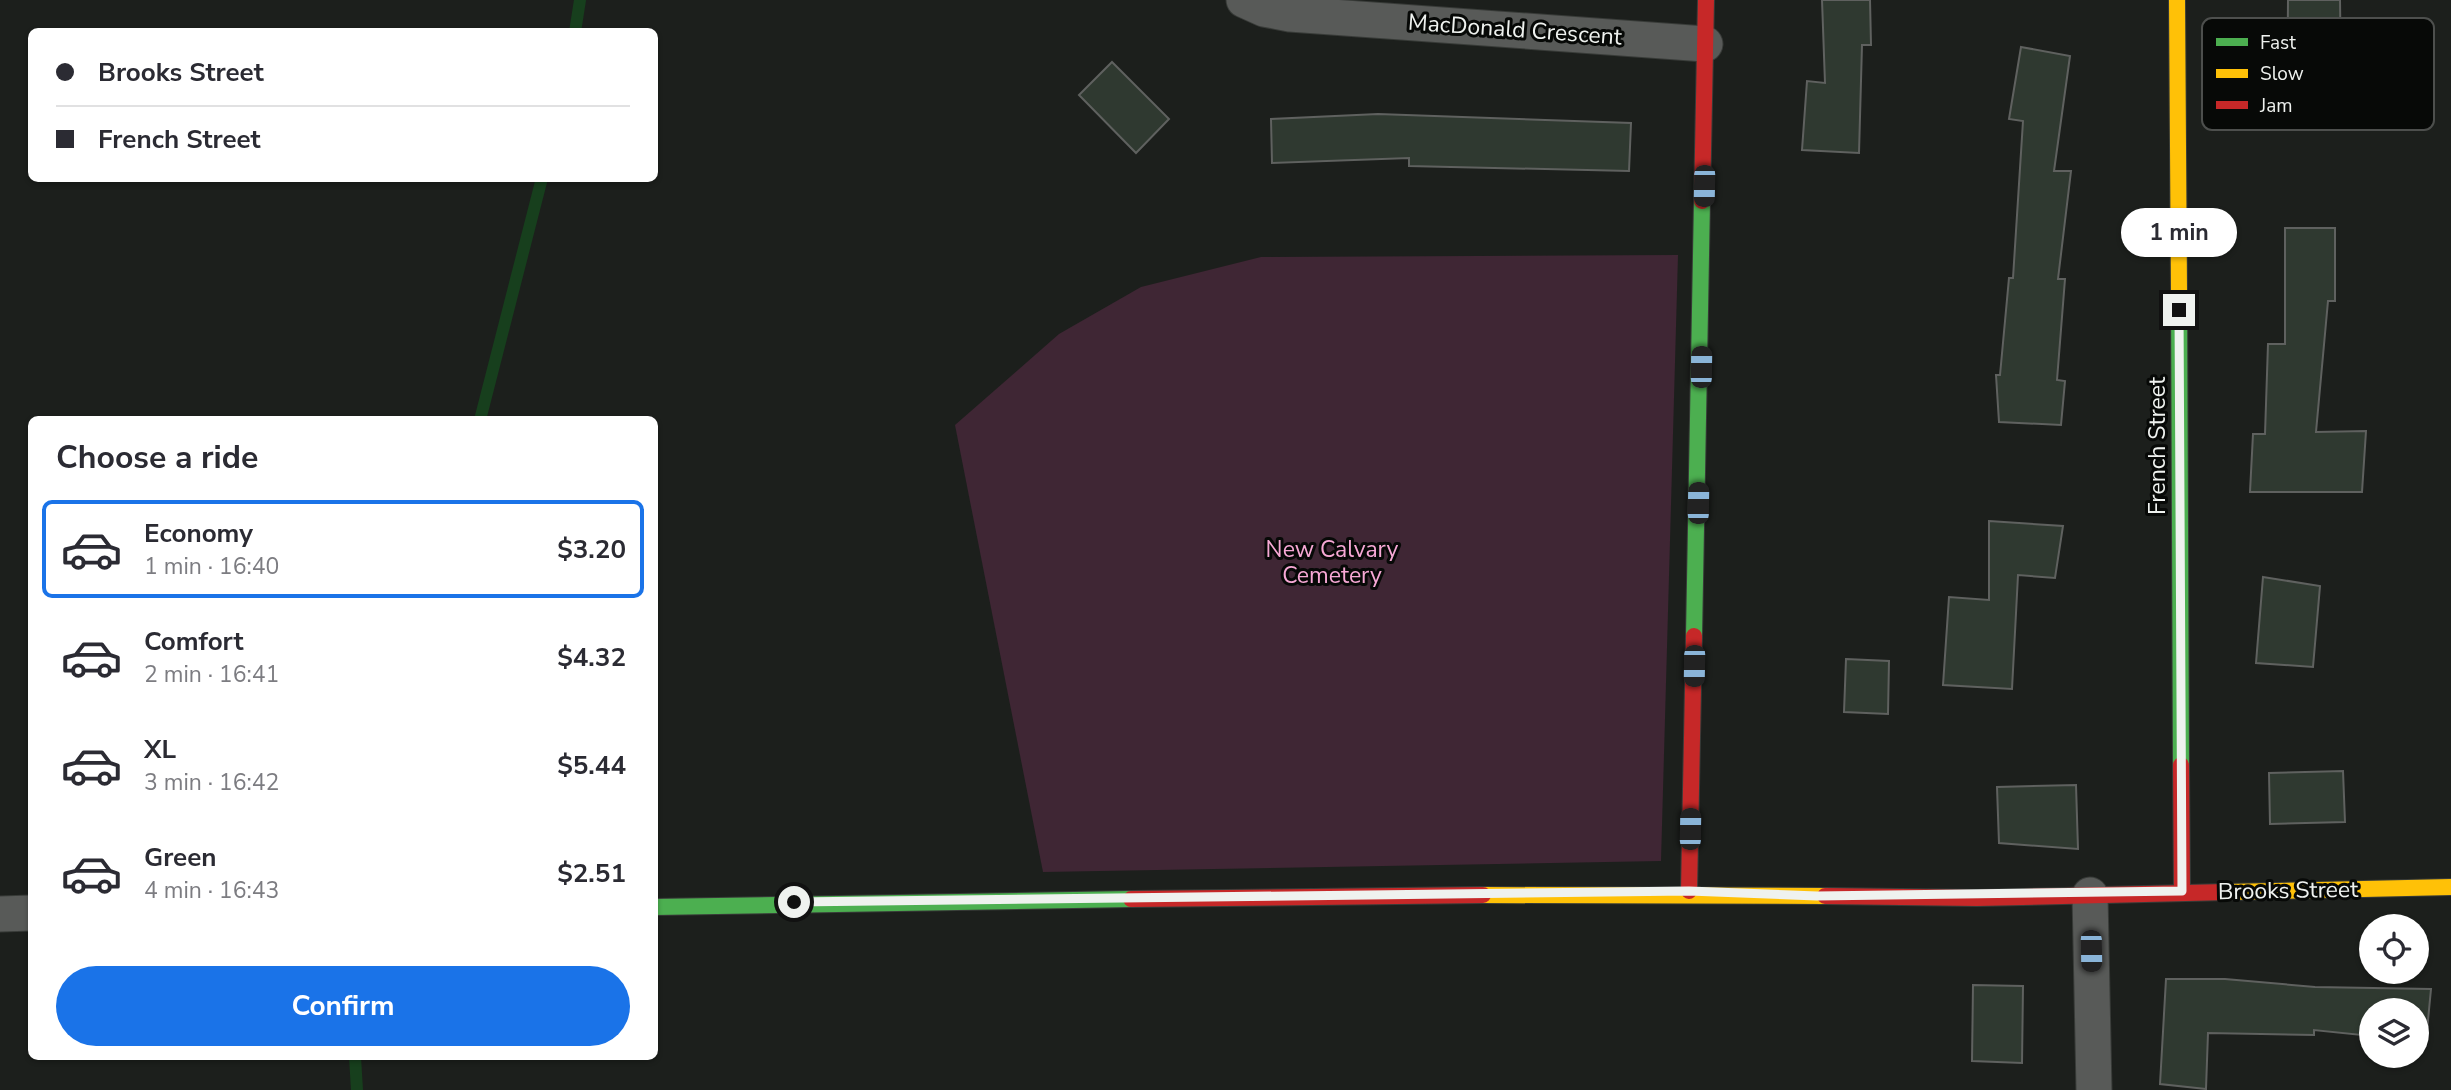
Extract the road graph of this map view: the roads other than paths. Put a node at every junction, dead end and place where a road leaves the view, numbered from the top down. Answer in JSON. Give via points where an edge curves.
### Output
{"nodes":[{"id":1,"x":1244,"y":0,"type":"edge"},
{"id":2,"x":1706,"y":0,"type":"edge"},
{"id":3,"x":2177,"y":0,"type":"edge"},
{"id":4,"x":1705,"y":44,"type":"junction"},
{"id":5,"x":2451,"y":887,"type":"edge"},
{"id":6,"x":1689,"y":891,"type":"junction"},
{"id":7,"x":2182,"y":891,"type":"junction"},
{"id":8,"x":2090,"y":895,"type":"junction"},
{"id":9,"x":658,"y":907,"type":"edge"},
{"id":10,"x":0,"y":914,"type":"edge"},
{"id":11,"x":28,"y":914,"type":"edge"},
{"id":12,"x":2094,"y":1090,"type":"edge"}],
"edges":[{"from":1,"to":4,"type":"street","name":"MacDonald Crescent","via":[[1290,14]]},
{"from":2,"to":4,"type":"street"},
{"from":3,"to":7,"type":"street","name":"French Street"},
{"from":4,"to":6,"type":"street"},
{"from":5,"to":7,"type":"street","name":"Brooks Street"},
{"from":6,"to":8,"type":"street","name":"Brooks Street","via":[[1817,896]]},
{"from":6,"to":9,"type":"street","name":"Brooks Street","via":[[878,899]]},
{"from":7,"to":8,"type":"street","name":"Brooks Street"},
{"from":8,"to":12,"type":"street"},
{"from":10,"to":11,"type":"street"}]}
